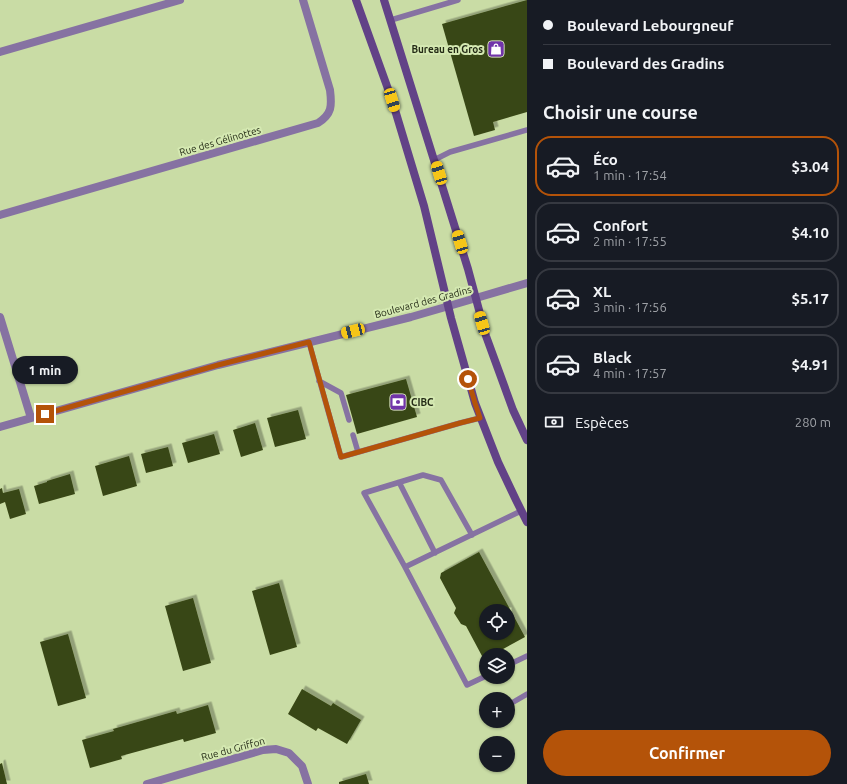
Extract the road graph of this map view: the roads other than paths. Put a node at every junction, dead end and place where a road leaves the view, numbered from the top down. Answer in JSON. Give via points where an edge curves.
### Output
{"nodes":[{"id":1,"x":180,"y":0,"type":"edge"},
{"id":2,"x":303,"y":0,"type":"edge"},
{"id":3,"x":356,"y":0,"type":"edge"},
{"id":4,"x":384,"y":0,"type":"edge"},
{"id":5,"x":458,"y":0,"type":"edge"},
{"id":6,"x":391,"y":20,"type":"junction"},
{"id":7,"x":0,"y":52,"type":"edge"},
{"id":8,"x":527,"y":130,"type":"edge"},
{"id":9,"x":434,"y":160,"type":"junction"},
{"id":10,"x":0,"y":215,"type":"edge"},
{"id":11,"x":527,"y":283,"type":"edge"},
{"id":12,"x":475,"y":298,"type":"junction"},
{"id":13,"x":449,"y":306,"type":"junction"},
{"id":14,"x":0,"y":318,"type":"edge"},
{"id":15,"x":309,"y":342,"type":"junction"},
{"id":16,"x":319,"y":381,"type":"junction"},
{"id":17,"x":31,"y":418,"type":"junction"},
{"id":18,"x":480,"y":418,"type":"junction"},
{"id":19,"x":349,"y":420,"type":"dead end"},
{"id":20,"x":0,"y":427,"type":"edge"},
{"id":21,"x":353,"y":434,"type":"dead end"},
{"id":22,"x":527,"y":440,"type":"edge"},
{"id":23,"x":358,"y":452,"type":"junction"},
{"id":24,"x":399,"y":482,"type":"junction"},
{"id":25,"x":521,"y":511,"type":"junction"},
{"id":26,"x":527,"y":522,"type":"edge"},
{"id":27,"x":472,"y":535,"type":"junction"},
{"id":28,"x":435,"y":553,"type":"junction"},
{"id":29,"x":405,"y":567,"type":"junction"},
{"id":30,"x":527,"y":656,"type":"edge"},
{"id":31,"x":515,"y":662,"type":"edge"},
{"id":32,"x":479,"y":679,"type":"edge"},
{"id":33,"x":527,"y":694,"type":"edge"},
{"id":34,"x":515,"y":701,"type":"edge"},
{"id":35,"x":147,"y":784,"type":"edge"},
{"id":36,"x":308,"y":784,"type":"edge"}],
"edges":[{"from":1,"to":7,"type":"street"},
{"from":2,"to":10,"type":"street","name":"Rue des Gélinottes","via":[[332,100],[325,119],[310,126]]},
{"from":3,"to":13,"type":"main road","via":[[392,100],[424,206]]},
{"from":4,"to":6,"type":"main road"},
{"from":5,"to":6,"type":"lane"},
{"from":6,"to":9,"type":"main road"},
{"from":8,"to":9,"type":"lane","via":[[450,152]]},
{"from":9,"to":12,"type":"main road"},
{"from":11,"to":12,"type":"street","name":"Boulevard des Gradins"},
{"from":12,"to":13,"type":"street","name":"Boulevard des Gradins"},
{"from":12,"to":22,"type":"main road","via":[[497,367]]},
{"from":13,"to":15,"type":"street","name":"Boulevard des Gradins"},
{"from":13,"to":18,"type":"main road"},
{"from":14,"to":17,"type":"street"},
{"from":15,"to":16,"type":"lane"},
{"from":15,"to":17,"type":"street","name":"Boulevard des Gradins"},
{"from":16,"to":19,"type":"lane","via":[[341,393]]},
{"from":16,"to":23,"type":"lane","via":[[341,457]]},
{"from":17,"to":20,"type":"street","name":"Boulevard des Gradins"},
{"from":18,"to":23,"type":"lane"},
{"from":18,"to":25,"type":"main road"},
{"from":21,"to":23,"type":"lane"},
{"from":24,"to":27,"type":"lane","via":[[423,475],[441,480]]},
{"from":24,"to":28,"type":"lane"},
{"from":24,"to":29,"type":"lane","via":[[364,493]]},
{"from":25,"to":26,"type":"main road"},
{"from":25,"to":27,"type":"lane"},
{"from":27,"to":28,"type":"lane"},
{"from":28,"to":29,"type":"lane"},
{"from":29,"to":32,"type":"lane","via":[[467,685]]},
{"from":30,"to":31,"type":"lane"},
{"from":33,"to":34,"type":"lane"},
{"from":35,"to":36,"type":"street","name":"Rue du Griffon","via":[[264,750],[276,749],[289,753],[302,766]]}]}
